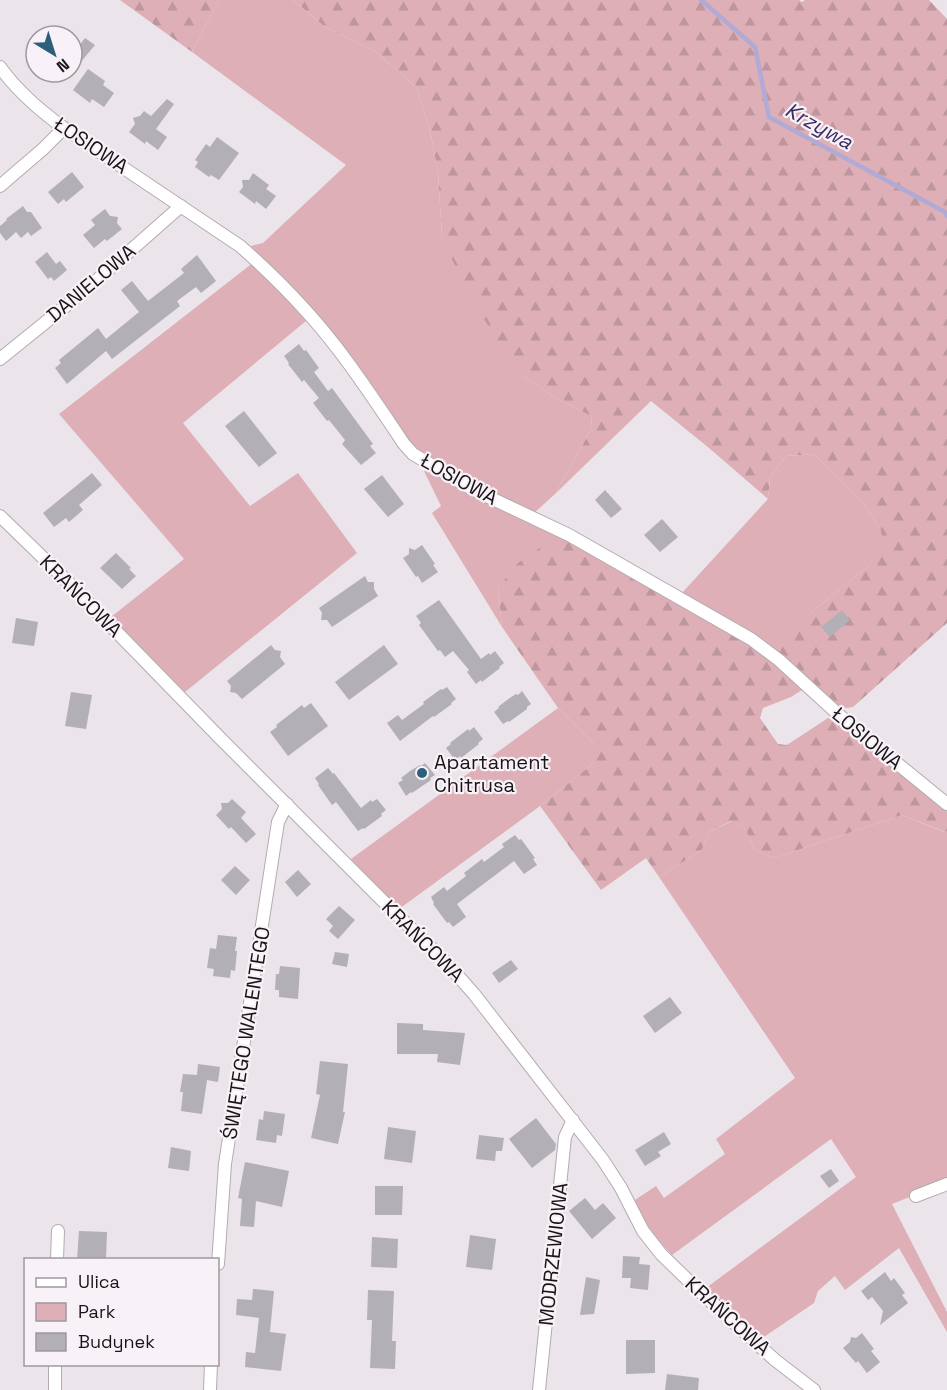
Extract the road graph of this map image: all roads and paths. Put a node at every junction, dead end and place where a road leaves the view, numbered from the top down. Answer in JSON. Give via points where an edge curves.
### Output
{"nodes":[{"id":1,"x":0,"y":67,"type":"edge"},
{"id":2,"x":64,"y":128,"type":"junction"},
{"id":3,"x":0,"y":186,"type":"edge"},
{"id":4,"x":182,"y":206,"type":"junction"},
{"id":5,"x":0,"y":359,"type":"edge"},
{"id":6,"x":0,"y":516,"type":"edge"},
{"id":7,"x":287,"y":804,"type":"junction"},
{"id":8,"x":947,"y":804,"type":"edge"},
{"id":9,"x":573,"y":1120,"type":"junction"},
{"id":10,"x":947,"y":1184,"type":"edge"},
{"id":11,"x":916,"y":1196,"type":"dead end"},
{"id":12,"x":58,"y":1231,"type":"dead end"},
{"id":13,"x":57,"y":1258,"type":"edge"},
{"id":14,"x":218,"y":1258,"type":"edge"},
{"id":15,"x":55,"y":1366,"type":"edge"},
{"id":16,"x":211,"y":1366,"type":"edge"},
{"id":17,"x":55,"y":1390,"type":"edge"},
{"id":18,"x":210,"y":1390,"type":"edge"},
{"id":19,"x":539,"y":1390,"type":"edge"},
{"id":20,"x":814,"y":1390,"type":"edge"}],
"edges":[{"from":1,"to":2,"type":"street","name":"ŁOSIOWA","via":[[24,96]]},
{"from":2,"to":3,"type":"street"},
{"from":2,"to":4,"type":"street","name":"ŁOSIOWA"},
{"from":4,"to":5,"type":"street","name":"DANIELOWA"},
{"from":4,"to":8,"type":"street","name":"ŁOSIOWA","via":[[261,264],[316,323],[413,454],[472,489],[569,535],[751,639]]},
{"from":6,"to":7,"type":"street","name":"KRAŃCOWA"},
{"from":7,"to":9,"type":"street","name":"KRAŃCOWA","via":[[474,994]]},
{"from":7,"to":14,"type":"street","name":"ŚWIĘTEGO WALENTEGO","via":[[278,822],[225,1164]]},
{"from":9,"to":19,"type":"street","name":"MODRZEWIOWA","via":[[565,1137]]},
{"from":9,"to":20,"type":"street","name":"KRAŃCOWA","via":[[621,1188],[651,1242],[698,1290]]},
{"from":10,"to":11,"type":"street"},
{"from":12,"to":13,"type":"street"},
{"from":15,"to":17,"type":"street"},
{"from":16,"to":18,"type":"street"}]}
